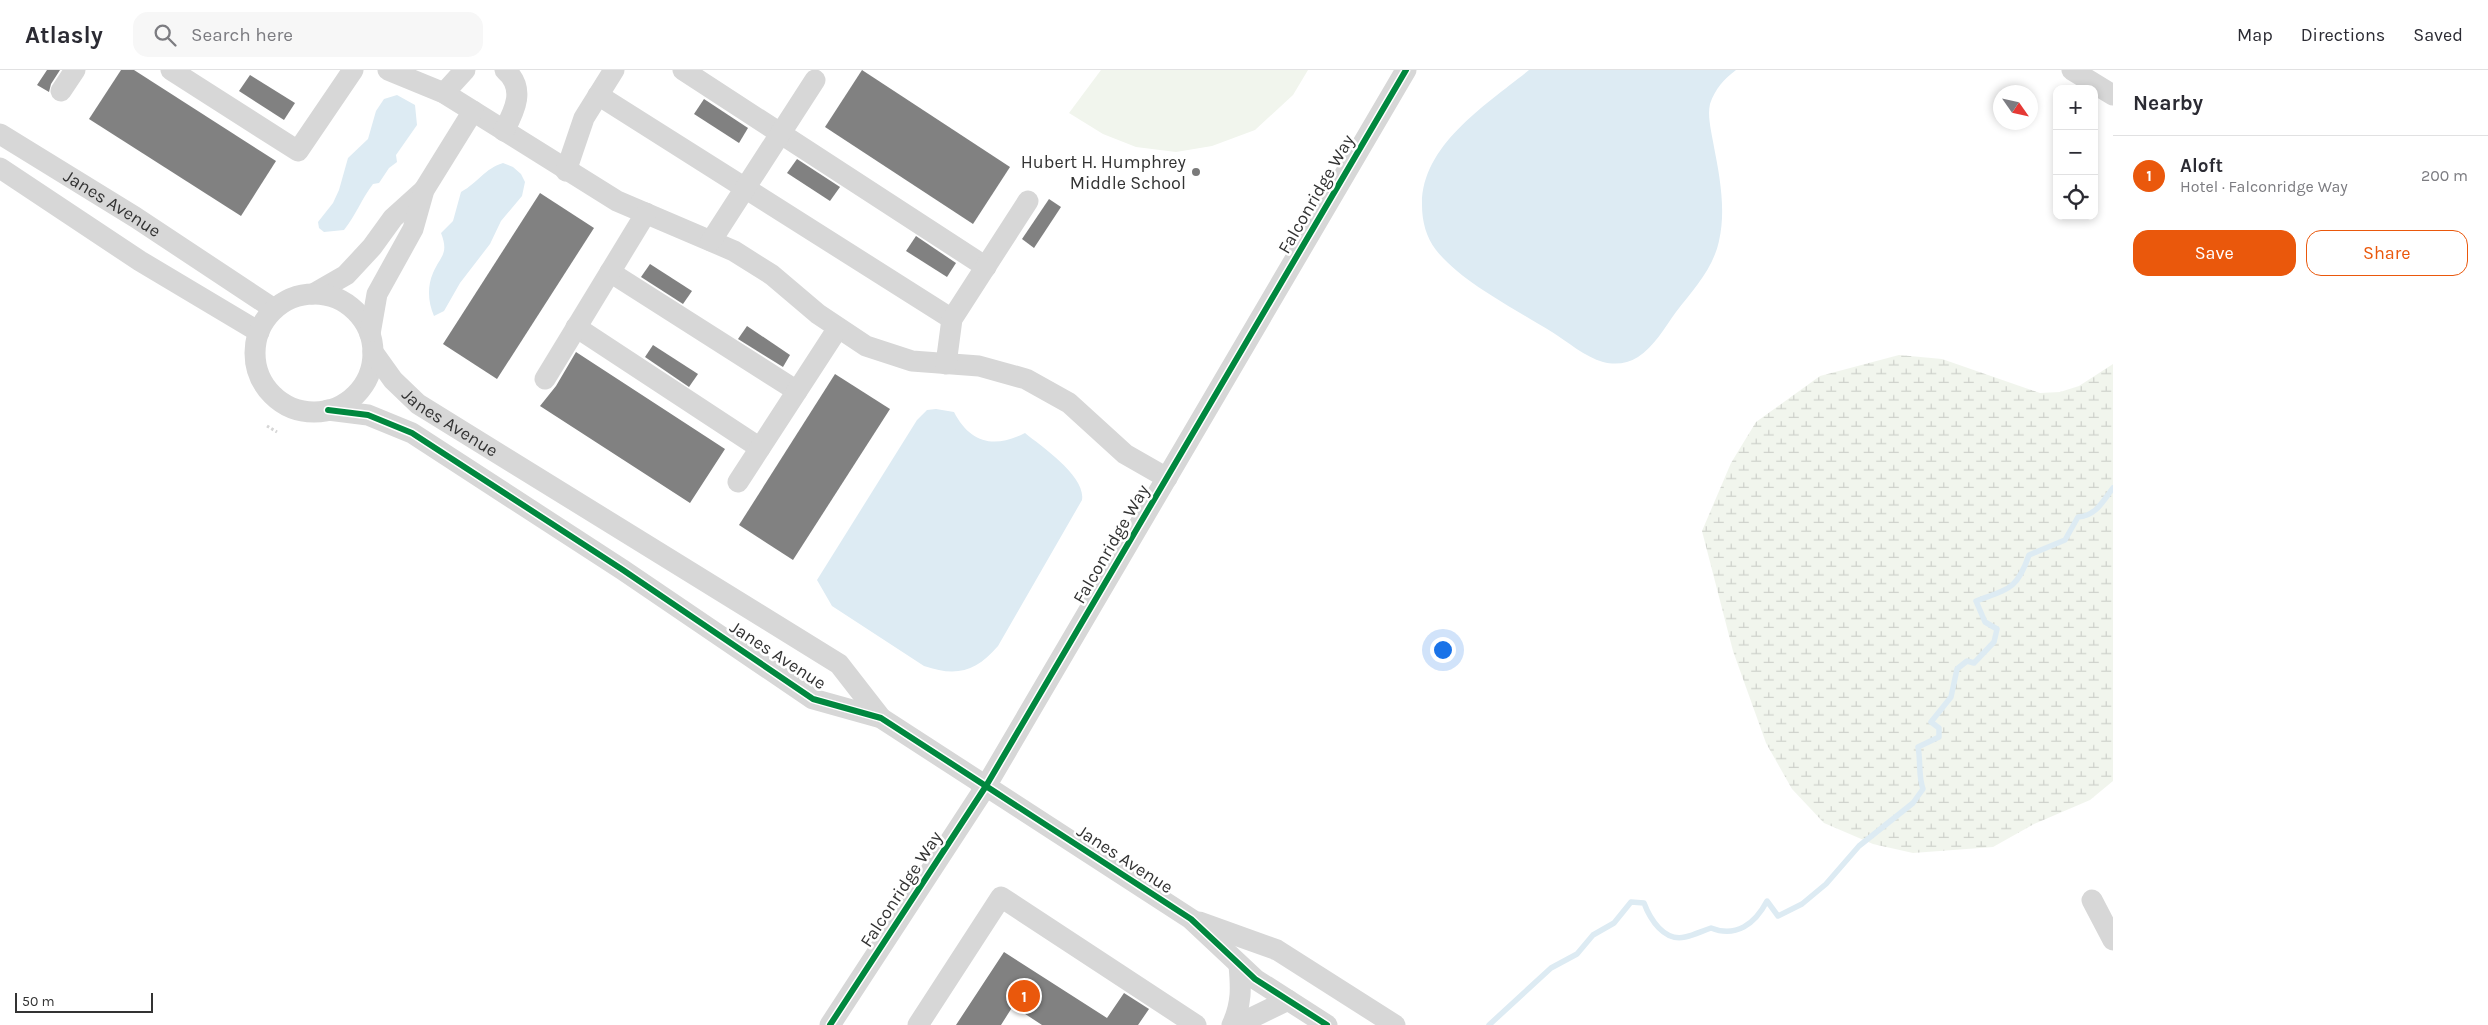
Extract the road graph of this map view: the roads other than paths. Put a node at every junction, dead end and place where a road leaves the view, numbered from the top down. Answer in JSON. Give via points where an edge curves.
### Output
{"nodes":[{"id":1,"x":76,"y":70,"type":"edge"},
{"id":2,"x":353,"y":70,"type":"edge"},
{"id":3,"x":388,"y":70,"type":"edge"},
{"id":4,"x":465,"y":70,"type":"edge"},
{"id":5,"x":505,"y":70,"type":"edge"},
{"id":6,"x":614,"y":70,"type":"edge"},
{"id":7,"x":683,"y":70,"type":"edge"},
{"id":8,"x":1406,"y":70,"type":"edge"},
{"id":9,"x":2073,"y":70,"type":"edge"},
{"id":10,"x":175,"y":71,"type":"edge"},
{"id":11,"x":815,"y":80,"type":"dead end"},
{"id":12,"x":61,"y":90,"type":"dead end"},
{"id":13,"x":444,"y":93,"type":"junction"},
{"id":14,"x":598,"y":95,"type":"junction"},
{"id":15,"x":2113,"y":95,"type":"edge"},
{"id":16,"x":473,"y":111,"type":"junction"},
{"id":17,"x":504,"y":131,"type":"junction"},
{"id":18,"x":780,"y":133,"type":"junction"},
{"id":19,"x":0,"y":134,"type":"edge"},
{"id":20,"x":0,"y":168,"type":"edge"},
{"id":21,"x":566,"y":171,"type":"junction"},
{"id":22,"x":745,"y":188,"type":"junction"},
{"id":23,"x":424,"y":190,"type":"junction"},
{"id":24,"x":1028,"y":201,"type":"dead end"},
{"id":25,"x":646,"y":212,"type":"junction"},
{"id":26,"x":711,"y":241,"type":"junction"},
{"id":27,"x":986,"y":267,"type":"junction"},
{"id":28,"x":610,"y":272,"type":"junction"},
{"id":29,"x":313,"y":294,"type":"junction"},
{"id":30,"x":274,"y":309,"type":"junction"},
{"id":31,"x":952,"y":319,"type":"junction"},
{"id":32,"x":576,"y":327,"type":"junction"},
{"id":33,"x":838,"y":328,"type":"junction"},
{"id":34,"x":258,"y":332,"type":"junction"},
{"id":35,"x":371,"y":343,"type":"junction"},
{"id":36,"x":946,"y":364,"type":"junction"},
{"id":37,"x":545,"y":379,"type":"dead end"},
{"id":38,"x":797,"y":391,"type":"junction"},
{"id":39,"x":328,"y":410,"type":"junction"},
{"id":40,"x":760,"y":448,"type":"junction"},
{"id":41,"x":1167,"y":478,"type":"junction"},
{"id":42,"x":738,"y":482,"type":"dead end"},
{"id":43,"x":881,"y":718,"type":"junction"},
{"id":44,"x":986,"y":786,"type":"junction"},
{"id":45,"x":2092,"y":900,"type":"dead end"},
{"id":46,"x":1191,"y":919,"type":"junction"},
{"id":47,"x":2113,"y":940,"type":"edge"},
{"id":48,"x":1239,"y":965,"type":"junction"},
{"id":49,"x":1288,"y":1000,"type":"junction"},
{"id":50,"x":830,"y":1025,"type":"edge"},
{"id":51,"x":918,"y":1025,"type":"edge"},
{"id":52,"x":1196,"y":1025,"type":"edge"},
{"id":53,"x":1232,"y":1025,"type":"edge"},
{"id":54,"x":1237,"y":1025,"type":"edge"},
{"id":55,"x":1327,"y":1025,"type":"edge"},
{"id":56,"x":1395,"y":1025,"type":"edge"}],
"edges":[{"from":1,"to":12,"type":"street"},
{"from":2,"to":10,"type":"street","via":[[298,151]]},
{"from":3,"to":13,"type":"street"},
{"from":4,"to":13,"type":"street"},
{"from":5,"to":17,"type":"street","via":[[516,85],[518,96],[516,108]]},
{"from":6,"to":14,"type":"street"},
{"from":7,"to":18,"type":"street"},
{"from":8,"to":41,"type":"street","name":"Falconridge Way"},
{"from":9,"to":15,"type":"street"},
{"from":11,"to":18,"type":"street"},
{"from":13,"to":16,"type":"street"},
{"from":14,"to":21,"type":"street","via":[[584,118]]},
{"from":14,"to":22,"type":"street"},
{"from":16,"to":17,"type":"street"},
{"from":16,"to":23,"type":"street"},
{"from":17,"to":21,"type":"street"},
{"from":18,"to":22,"type":"street"},
{"from":18,"to":27,"type":"street"},
{"from":19,"to":30,"type":"street","name":"Janes Avenue","via":[[135,217]]},
{"from":20,"to":34,"type":"street","name":"Janes Avenue","via":[[140,261]]},
{"from":21,"to":25,"type":"street","via":[[617,201]]},
{"from":22,"to":26,"type":"street"},
{"from":22,"to":31,"type":"street"},
{"from":23,"to":29,"type":"street","via":[[393,218],[346,275]]},
{"from":23,"to":35,"type":"street","via":[[413,230],[377,294]]},
{"from":24,"to":27,"type":"street"},
{"from":25,"to":26,"type":"street"},
{"from":25,"to":28,"type":"street"},
{"from":26,"to":33,"type":"street","via":[[772,275]]},
{"from":27,"to":31,"type":"street"},
{"from":28,"to":32,"type":"street"},
{"from":28,"to":38,"type":"street"},
{"from":29,"to":30,"type":"street","name":"Janes Avenue","via":[[292,298]]},
{"from":29,"to":35,"type":"street","name":"Janes Avenue","via":[[331,296],[348,304],[361,317]]},
{"from":30,"to":34,"type":"street","name":"Janes Avenue"},
{"from":31,"to":36,"type":"street"},
{"from":32,"to":37,"type":"street"},
{"from":32,"to":40,"type":"street"},
{"from":33,"to":36,"type":"street","via":[[866,346],[912,361]]},
{"from":33,"to":38,"type":"street"},
{"from":34,"to":39,"type":"street","name":"Janes Avenue","via":[[255,353],[259,374],[270,392],[286,405],[307,411]]},
{"from":35,"to":39,"type":"street","name":"Janes Avenue","via":[[370,371],[360,389],[346,402]]},
{"from":35,"to":43,"type":"street","name":"Janes Avenue","via":[[393,380],[418,404],[839,664]]},
{"from":36,"to":41,"type":"street","via":[[980,366],[1026,379],[1069,403],[1125,454]]},
{"from":38,"to":40,"type":"street"},
{"from":39,"to":43,"type":"street","name":"Janes Avenue","via":[[368,415],[412,433],[623,570],[812,699]]},
{"from":40,"to":42,"type":"street"},
{"from":41,"to":44,"type":"street","name":"Falconridge Way"},
{"from":43,"to":44,"type":"street","name":"Janes Avenue"},
{"from":44,"to":46,"type":"street","name":"Janes Avenue"},
{"from":44,"to":50,"type":"street","name":"Falconridge Way"},
{"from":45,"to":47,"type":"street"},
{"from":46,"to":48,"type":"street","name":"Janes Avenue"},
{"from":46,"to":56,"type":"street","name":"Janes Avenue","via":[[1277,950]]},
{"from":48,"to":49,"type":"street","name":"Janes Avenue"},
{"from":48,"to":53,"type":"street","via":[[1242,994]]},
{"from":49,"to":54,"type":"street"},
{"from":49,"to":55,"type":"street","name":"Janes Avenue"},
{"from":51,"to":52,"type":"street","via":[[1001,897]]}]}
